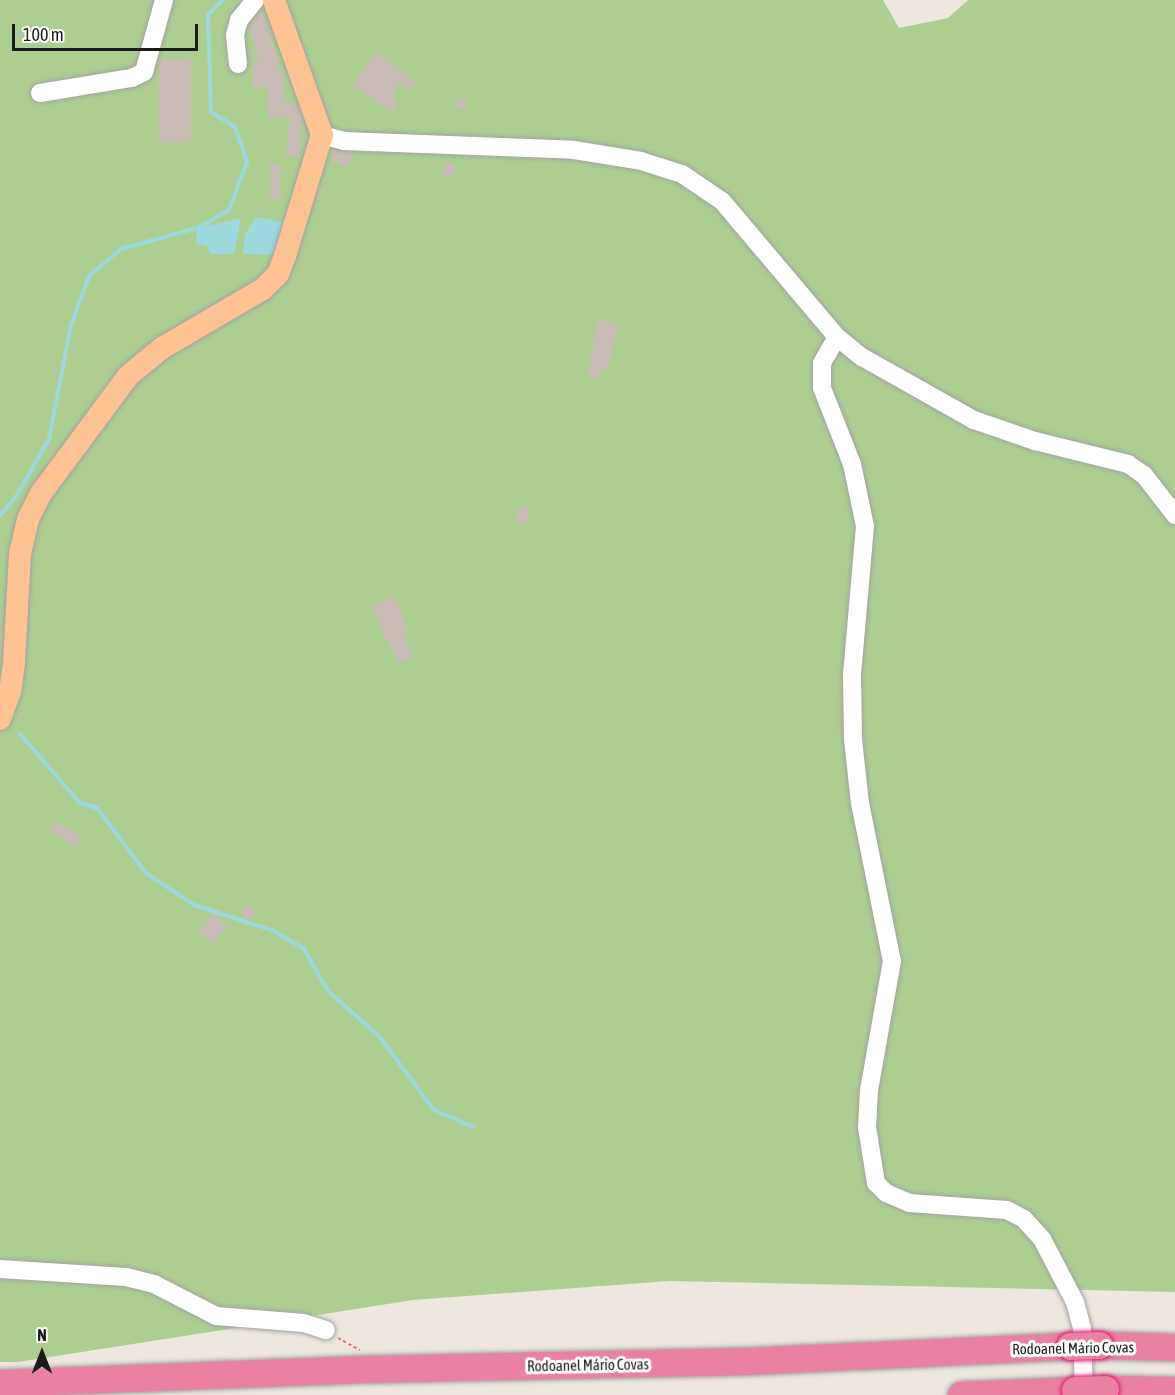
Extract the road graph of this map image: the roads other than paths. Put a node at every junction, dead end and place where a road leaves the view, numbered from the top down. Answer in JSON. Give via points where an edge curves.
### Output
{"nodes":[{"id":1,"x":164,"y":0,"type":"edge"},
{"id":2,"x":255,"y":0,"type":"edge"},
{"id":3,"x":274,"y":0,"type":"edge"},
{"id":4,"x":238,"y":64,"type":"dead end"},
{"id":5,"x":40,"y":93,"type":"dead end"},
{"id":6,"x":322,"y":135,"type":"junction"},
{"id":7,"x":837,"y":337,"type":"junction"},
{"id":8,"x":1175,"y":515,"type":"edge"},
{"id":9,"x":0,"y":719,"type":"edge"},
{"id":10,"x":0,"y":1269,"type":"edge"},
{"id":11,"x":326,"y":1330,"type":"dead end"},
{"id":12,"x":1175,"y":1347,"type":"edge"},
{"id":13,"x":0,"y":1383,"type":"edge"},
{"id":14,"x":1175,"y":1390,"type":"edge"},
{"id":15,"x":1088,"y":1391,"type":"edge"},
{"id":16,"x":961,"y":1395,"type":"edge"}],
"edges":[{"from":1,"to":5,"type":"street","via":[[144,72],[132,78]]},
{"from":2,"to":4,"type":"street","via":[[239,20],[235,35]]},
{"from":3,"to":6,"type":"main road"},
{"from":6,"to":7,"type":"street","via":[[344,141],[574,150],[641,161],[682,174],[722,201]]},
{"from":6,"to":9,"type":"main road","via":[[278,274],[256,294],[162,348],[128,376],[69,451],[37,502],[20,554],[14,662]]},
{"from":7,"to":8,"type":"street","via":[[894,379],[974,420],[1035,441],[1128,464],[1144,475]]},
{"from":7,"to":15,"type":"street","via":[[822,363],[822,388],[852,464],[865,526],[852,675],[853,739],[860,803],[892,961],[868,1090],[867,1127],[876,1183],[886,1193],[909,1203],[1007,1210],[1024,1219],[1042,1239],[1075,1302],[1082,1328]]},
{"from":10,"to":11,"type":"street","via":[[126,1277],[154,1284],[216,1316],[304,1323]]},
{"from":12,"to":13,"type":"highway","name":"Rodoanel Mário Covas","bridge":true,"via":[[1099,1346],[747,1361],[354,1369]]},
{"from":14,"to":15,"type":"highway"},
{"from":15,"to":16,"type":"highway"}]}
